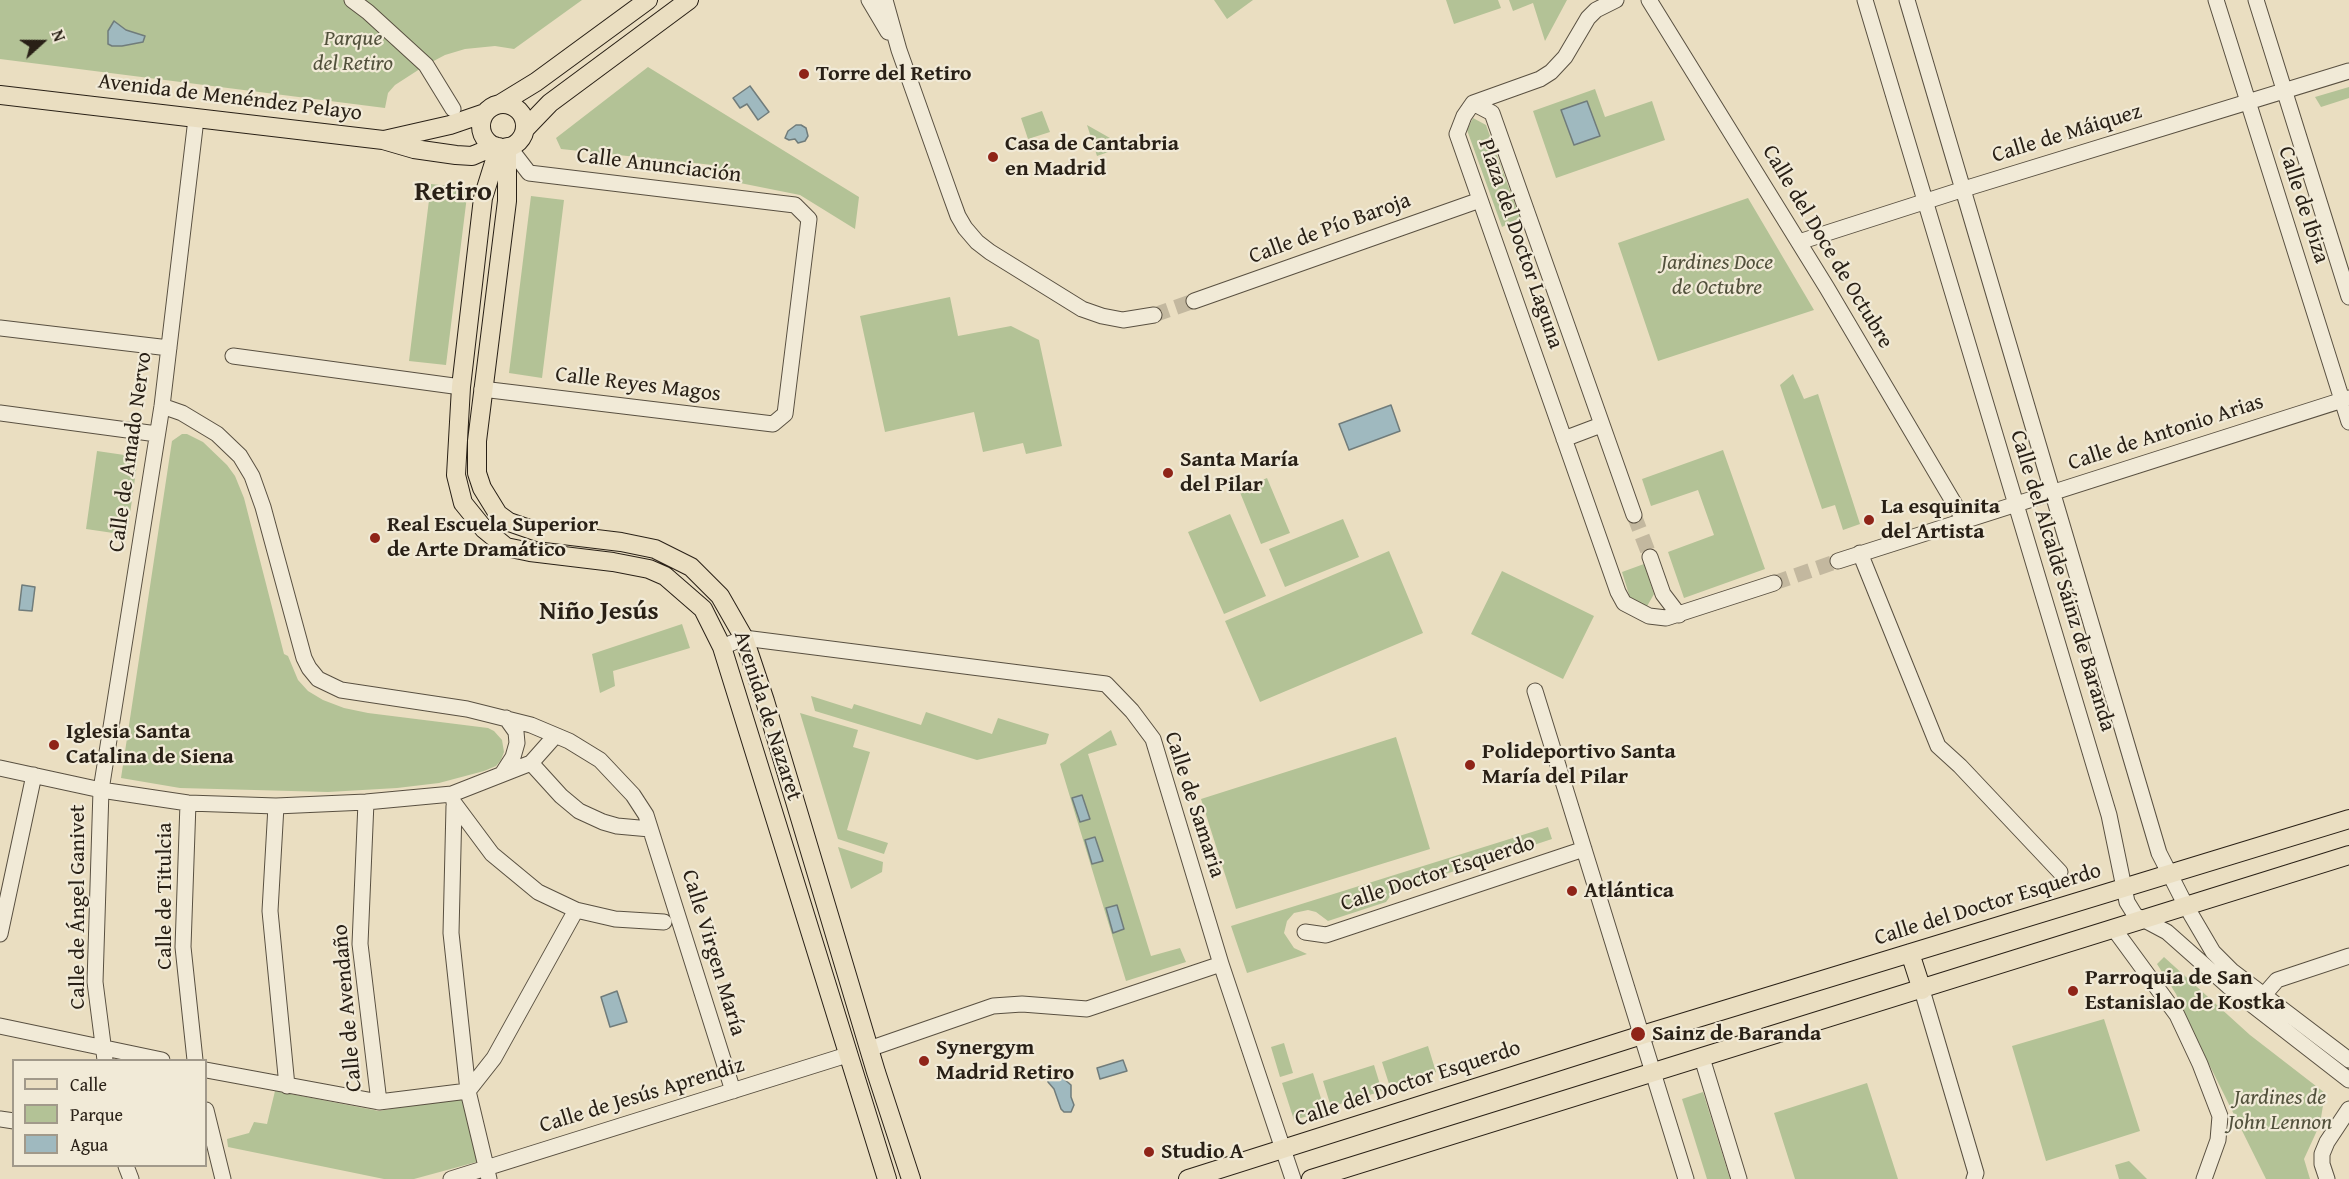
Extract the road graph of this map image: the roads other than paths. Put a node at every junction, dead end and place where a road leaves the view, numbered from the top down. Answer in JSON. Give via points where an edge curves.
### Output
{"nodes":[{"id":1,"x":352,"y":0,"type":"edge"},
{"id":2,"x":648,"y":0,"type":"edge"},
{"id":3,"x":689,"y":0,"type":"edge"},
{"id":4,"x":869,"y":0,"type":"edge"},
{"id":5,"x":885,"y":0,"type":"edge"},
{"id":6,"x":1616,"y":0,"type":"edge"},
{"id":7,"x":1649,"y":0,"type":"edge"},
{"id":8,"x":1865,"y":0,"type":"edge"},
{"id":9,"x":1907,"y":0,"type":"edge"},
{"id":10,"x":2216,"y":0,"type":"edge"},
{"id":11,"x":2256,"y":0,"type":"edge"},
{"id":12,"x":899,"y":50,"type":"junction"},
{"id":13,"x":2349,"y":71,"type":"edge"},
{"id":14,"x":2285,"y":91,"type":"junction"},
{"id":15,"x":0,"y":96,"type":"edge"},
{"id":16,"x":1473,"y":103,"type":"junction"},
{"id":17,"x":2247,"y":103,"type":"junction"},
{"id":18,"x":493,"y":108,"type":"junction"},
{"id":19,"x":453,"y":109,"type":"dead end"},
{"id":20,"x":196,"y":119,"type":"junction"},
{"id":21,"x":525,"y":129,"type":"junction"},
{"id":22,"x":382,"y":140,"type":"junction"},
{"id":23,"x":503,"y":147,"type":"junction"},
{"id":24,"x":1964,"y":189,"type":"junction"},
{"id":25,"x":1480,"y":200,"type":"junction"},
{"id":26,"x":1925,"y":202,"type":"junction"},
{"id":27,"x":1799,"y":242,"type":"junction"},
{"id":28,"x":2349,"y":297,"type":"edge"},
{"id":29,"x":1194,"y":301,"type":"tunnel mouth"},
{"id":30,"x":1154,"y":315,"type":"tunnel mouth"},
{"id":31,"x":0,"y":328,"type":"edge"},
{"id":32,"x":169,"y":348,"type":"junction"},
{"id":33,"x":233,"y":356,"type":"dead end"},
{"id":34,"x":461,"y":387,"type":"junction"},
{"id":35,"x":482,"y":389,"type":"junction"},
{"id":36,"x":2345,"y":400,"type":"edge"},
{"id":37,"x":162,"y":406,"type":"junction"},
{"id":38,"x":0,"y":413,"type":"edge"},
{"id":39,"x":785,"y":414,"type":"joint"},
{"id":40,"x":2349,"y":422,"type":"edge"},
{"id":41,"x":1601,"y":425,"type":"junction"},
{"id":42,"x":157,"y":434,"type":"junction"},
{"id":43,"x":1564,"y":439,"type":"junction"},
{"id":44,"x":2053,"y":493,"type":"junction"},
{"id":45,"x":2016,"y":505,"type":"junction"},
{"id":46,"x":1634,"y":515,"type":"tunnel mouth"},
{"id":47,"x":1964,"y":520,"type":"junction"},
{"id":48,"x":1860,"y":553,"type":"junction"},
{"id":49,"x":1650,"y":557,"type":"tunnel mouth"},
{"id":50,"x":1838,"y":561,"type":"tunnel mouth"},
{"id":51,"x":1774,"y":583,"type":"tunnel mouth"},
{"id":52,"x":1680,"y":615,"type":"junction"},
{"id":53,"x":744,"y":638,"type":"junction"},
{"id":54,"x":722,"y":647,"type":"junction"},
{"id":55,"x":1535,"y":691,"type":"dead end"},
{"id":56,"x":506,"y":718,"type":"junction"},
{"id":57,"x":555,"y":736,"type":"junction"},
{"id":58,"x":531,"y":763,"type":"junction"},
{"id":59,"x":0,"y":768,"type":"edge"},
{"id":60,"x":502,"y":774,"type":"junction"},
{"id":61,"x":34,"y":775,"type":"junction"},
{"id":62,"x":101,"y":790,"type":"junction"},
{"id":63,"x":453,"y":800,"type":"junction"},
{"id":64,"x":366,"y":802,"type":"junction"},
{"id":65,"x":188,"y":803,"type":"junction"},
{"id":66,"x":276,"y":806,"type":"junction"},
{"id":67,"x":2349,"y":819,"type":"edge"},
{"id":68,"x":650,"y":829,"type":"junction"},
{"id":69,"x":1584,"y":849,"type":"junction"},
{"id":70,"x":2349,"y":855,"type":"edge"},
{"id":71,"x":2060,"y":872,"type":"dead end"},
{"id":72,"x":2170,"y":874,"type":"junction"},
{"id":73,"x":2124,"y":889,"type":"junction"},
{"id":74,"x":2186,"y":906,"type":"junction"},
{"id":75,"x":576,"y":910,"type":"junction"},
{"id":76,"x":2142,"y":920,"type":"junction"},
{"id":77,"x":664,"y":922,"type":"dead end"},
{"id":78,"x":2114,"y":929,"type":"junction"},
{"id":79,"x":1305,"y":932,"type":"dead end"},
{"id":80,"x":0,"y":934,"type":"edge"},
{"id":81,"x":1910,"y":953,"type":"junction"},
{"id":82,"x":2349,"y":956,"type":"edge"},
{"id":83,"x":1221,"y":964,"type":"junction"},
{"id":84,"x":1922,"y":990,"type":"junction"},
{"id":85,"x":2264,"y":995,"type":"junction"},
{"id":86,"x":0,"y":1026,"type":"edge"},
{"id":87,"x":1642,"y":1035,"type":"junction"},
{"id":88,"x":868,"y":1047,"type":"junction"},
{"id":89,"x":104,"y":1054,"type":"edge"},
{"id":90,"x":465,"y":1054,"type":"junction"},
{"id":91,"x":846,"y":1054,"type":"junction"},
{"id":92,"x":494,"y":1058,"type":"junction"},
{"id":93,"x":1702,"y":1058,"type":"junction"},
{"id":94,"x":152,"y":1059,"type":"edge"},
{"id":95,"x":195,"y":1059,"type":"edge"},
{"id":96,"x":2349,"y":1060,"type":"edge"},
{"id":97,"x":207,"y":1070,"type":"edge"},
{"id":98,"x":1653,"y":1072,"type":"junction"},
{"id":99,"x":2349,"y":1080,"type":"edge"},
{"id":100,"x":287,"y":1086,"type":"junction"},
{"id":101,"x":468,"y":1091,"type":"junction"},
{"id":102,"x":733,"y":1091,"type":"junction"},
{"id":103,"x":380,"y":1102,"type":"junction"},
{"id":104,"x":2349,"y":1109,"type":"edge"},
{"id":105,"x":207,"y":1114,"type":"edge"},
{"id":106,"x":1283,"y":1149,"type":"junction"},
{"id":107,"x":487,"y":1173,"type":"edge"},
{"id":108,"x":1979,"y":1177,"type":"edge"},
{"id":109,"x":222,"y":1179,"type":"edge"},
{"id":110,"x":450,"y":1179,"type":"edge"},
{"id":111,"x":886,"y":1179,"type":"edge"},
{"id":112,"x":911,"y":1179,"type":"edge"},
{"id":113,"x":1188,"y":1179,"type":"edge"},
{"id":114,"x":1293,"y":1179,"type":"edge"},
{"id":115,"x":1311,"y":1179,"type":"edge"},
{"id":116,"x":1686,"y":1179,"type":"edge"},
{"id":117,"x":1739,"y":1179,"type":"edge"},
{"id":118,"x":2205,"y":1179,"type":"edge"},
{"id":119,"x":2327,"y":1179,"type":"edge"}],
"edges":[{"from":1,"to":19,"type":"street","via":[[426,65]]},
{"from":2,"to":18,"type":"main road","name":"Avenida de Menéndez Pelayo","via":[[536,82]]},
{"from":3,"to":21,"type":"main road","via":[[550,103]]},
{"from":4,"to":12,"type":"street"},
{"from":5,"to":12,"type":"street"},
{"from":6,"to":16,"type":"street","via":[[1588,18],[1565,57],[1551,72]]},
{"from":7,"to":27,"type":"street","name":"Calle del Doce de Octubre"},
{"from":8,"to":26,"type":"street","name":"Calle del Alcalde Sáinz de Baranda"},
{"from":9,"to":24,"type":"street","name":"Calle del Alcalde Sáinz de Baranda"},
{"from":10,"to":17,"type":"street","name":"Calle de Ibiza"},
{"from":11,"to":14,"type":"street","name":"Calle de Ibiza"},
{"from":12,"to":30,"type":"street","via":[[958,216],[977,242],[1082,309],[1123,320]]},
{"from":13,"to":14,"type":"street","name":"Calle de Máiquez"},
{"from":14,"to":17,"type":"street","name":"Calle de Máiquez"},
{"from":14,"to":28,"type":"street","name":"Calle de Ibiza"},
{"from":15,"to":20,"type":"main road","name":"Avenida de Menéndez Pelayo"},
{"from":16,"to":25,"type":"street","name":"Plaza del Doctor Laguna","via":[[1457,134]]},
{"from":16,"to":41,"type":"street","name":"Plaza del Doctor Laguna","via":[[1492,113]]},
{"from":17,"to":24,"type":"street","name":"Calle de Máiquez"},
{"from":17,"to":36,"type":"street","name":"Calle de Ibiza"},
{"from":18,"to":21,"type":"main road","via":[[508,104],[520,112]]},
{"from":18,"to":22,"type":"main road","name":"Avenida de Menéndez Pelayo","via":[[444,127]]},
{"from":18,"to":23,"type":"main road","via":[[481,123],[482,130],[484,137]]},
{"from":20,"to":22,"type":"main road","name":"Avenida de Menéndez Pelayo"},
{"from":20,"to":32,"type":"street","name":"Calle de Amado Nervo"},
{"from":21,"to":23,"type":"main road","via":[[521,138]]},
{"from":22,"to":23,"type":"main road","name":"Avenida de Menéndez Pelayo","via":[[414,150],[472,156]]},
{"from":23,"to":34,"type":"main road","name":"Avenida de Nazaret","via":[[483,198]]},
{"from":23,"to":35,"type":"main road","name":"Avenida de Nazaret","via":[[507,201]]},
{"from":23,"to":39,"type":"street","name":"Calle Anunciación","via":[[529,172],[795,205],[809,219]]},
{"from":24,"to":26,"type":"street","name":"Calle de Máiquez"},
{"from":24,"to":44,"type":"street","name":"Calle del Alcalde Sáinz de Baranda"},
{"from":25,"to":29,"type":"street","name":"Calle de Pío Baroja"},
{"from":25,"to":43,"type":"street","name":"Plaza del Doctor Laguna"},
{"from":26,"to":27,"type":"street","name":"Calle de Máiquez"},
{"from":26,"to":45,"type":"street","name":"Calle del Alcalde Sáinz de Baranda"},
{"from":27,"to":47,"type":"street","name":"Calle del Doce de Octubre"},
{"from":31,"to":32,"type":"street"},
{"from":32,"to":37,"type":"street","name":"Calle de Amado Nervo"},
{"from":33,"to":34,"type":"street"},
{"from":34,"to":54,"type":"main road","name":"Avenida de Nazaret","via":[[456,475],[464,502],[484,529],[506,547],[631,566],[665,576],[703,609]]},
{"from":35,"to":39,"type":"street","name":"Calle Reyes Magos","via":[[773,424]]},
{"from":35,"to":53,"type":"main road","name":"Avenida de Nazaret","via":[[477,472],[489,503],[498,514],[538,532],[655,549],[691,567],[720,596]]},
{"from":36,"to":40,"type":"street","name":"Calle de Ibiza"},
{"from":36,"to":44,"type":"street","name":"Calle de Antonio Arias"},
{"from":37,"to":42,"type":"street","name":"Calle de Amado Nervo"},
{"from":37,"to":56,"type":"street","name":"Calle Virgen María","via":[[217,434],[246,466],[263,507],[304,658],[318,679],[341,690]]},
{"from":38,"to":42,"type":"street"},
{"from":41,"to":43,"type":"street"},
{"from":41,"to":46,"type":"street","name":"Plaza del Doctor Laguna"},
{"from":42,"to":62,"type":"street","name":"Calle de Amado Nervo"},
{"from":43,"to":52,"type":"street","name":"Plaza del Doctor Laguna","via":[[1624,603],[1649,616]]},
{"from":44,"to":45,"type":"street","name":"Calle de Antonio Arias"},
{"from":44,"to":72,"type":"street","name":"Calle del Alcalde Sáinz de Baranda","via":[[2154,839]]},
{"from":45,"to":47,"type":"street","name":"Calle de Antonio Arias"},
{"from":45,"to":73,"type":"street","name":"Calle del Alcalde Sáinz de Baranda","via":[[2109,815]]},
{"from":47,"to":48,"type":"street","name":"Calle de Antonio Arias"},
{"from":48,"to":50,"type":"street","name":"Calle de Antonio Arias"},
{"from":48,"to":71,"type":"street","via":[[1938,746]]},
{"from":49,"to":52,"type":"street","via":[[1663,594]]},
{"from":51,"to":52,"type":"street","name":"Plaza del Doctor Laguna"},
{"from":53,"to":54,"type":"street","name":"Calle de Samaria"},
{"from":53,"to":83,"type":"street","name":"Calle de Samaria","via":[[1106,684],[1153,739]]},
{"from":53,"to":88,"type":"main road","name":"Avenida de Nazaret"},
{"from":54,"to":91,"type":"main road","name":"Avenida de Nazaret"},
{"from":55,"to":69,"type":"street"},
{"from":56,"to":57,"type":"street","name":"Calle Virgen María"},
{"from":56,"to":60,"type":"street","via":[[516,732],[517,743]]},
{"from":57,"to":58,"type":"street"},
{"from":57,"to":68,"type":"street","name":"Calle Virgen María","via":[[600,760],[633,795]]},
{"from":58,"to":60,"type":"street"},
{"from":58,"to":68,"type":"street","via":[[579,811],[617,826]]},
{"from":59,"to":61,"type":"street"},
{"from":60,"to":63,"type":"street"},
{"from":61,"to":62,"type":"street"},
{"from":61,"to":80,"type":"street"},
{"from":62,"to":65,"type":"street"},
{"from":62,"to":89,"type":"street","name":"Calle de Ángel Ganivet","via":[[95,982]]},
{"from":63,"to":64,"type":"street"},
{"from":63,"to":75,"type":"street","via":[[492,854],[538,892]]},
{"from":63,"to":90,"type":"street","via":[[451,933]]},
{"from":64,"to":66,"type":"street"},
{"from":64,"to":103,"type":"street","name":"Calle de Avendaño","via":[[360,944]]},
{"from":65,"to":66,"type":"street"},
{"from":65,"to":95,"type":"street","name":"Calle de Titulcia","via":[[183,947]]},
{"from":66,"to":100,"type":"street","via":[[270,911]]},
{"from":67,"to":72,"type":"main road","name":"Calle del Doctor Esquerdo"},
{"from":68,"to":102,"type":"street","name":"Calle Virgen María"},
{"from":69,"to":79,"type":"street","name":"Calle Doctor Esquerdo","via":[[1326,935]]},
{"from":69,"to":87,"type":"street"},
{"from":70,"to":74,"type":"main road"},
{"from":72,"to":73,"type":"main road","name":"Calle del Doctor Esquerdo"},
{"from":72,"to":74,"type":"street","name":"Calle del Alcalde Sáinz de Baranda"},
{"from":73,"to":76,"type":"street","name":"Calle del Alcalde Sáinz de Baranda","via":[[2130,909]]},
{"from":73,"to":81,"type":"main road","name":"Calle del Doctor Esquerdo"},
{"from":74,"to":76,"type":"main road"},
{"from":74,"to":85,"type":"street","name":"Calle del Alcalde Sáinz de Baranda","via":[[2213,952]]},
{"from":75,"to":77,"type":"street","via":[[615,919]]},
{"from":75,"to":92,"type":"street"},
{"from":76,"to":78,"type":"main road"},
{"from":76,"to":99,"type":"street","name":"Calle del Alcalde Sáinz de Baranda","via":[[2167,932],[2228,986]]},
{"from":78,"to":84,"type":"main road"},
{"from":78,"to":118,"type":"street","via":[[2177,1014],[2220,1116],[2218,1140]]},
{"from":81,"to":84,"type":"main road"},
{"from":81,"to":87,"type":"main road","name":"Calle del Doctor Esquerdo"},
{"from":82,"to":85,"type":"street","via":[[2277,980]]},
{"from":83,"to":88,"type":"street","name":"Calle de Jesús Aprendiz","via":[[1087,1009],[993,1006]]},
{"from":83,"to":106,"type":"street","name":"Calle de Samaria"},
{"from":84,"to":93,"type":"main road"},
{"from":84,"to":108,"type":"street"},
{"from":85,"to":96,"type":"street","name":"Calle del Alcalde Sáinz de Baranda"},
{"from":86,"to":89,"type":"street"},
{"from":87,"to":98,"type":"street"},
{"from":87,"to":106,"type":"main road","name":"Calle del Doctor Esquerdo"},
{"from":88,"to":91,"type":"street","name":"Calle de Jesús Aprendiz","via":[[864,1059],[855,1062]]},
{"from":88,"to":112,"type":"main road","name":"Avenida de Nazaret"},
{"from":89,"to":94,"type":"street"},
{"from":90,"to":92,"type":"street","via":[[478,1062]]},
{"from":90,"to":101,"type":"street"},
{"from":91,"to":102,"type":"street","name":"Calle de Jesús Aprendiz"},
{"from":91,"to":111,"type":"main road","name":"Avenida de Nazaret"},
{"from":92,"to":101,"type":"street"},
{"from":93,"to":98,"type":"main road"},
{"from":93,"to":117,"type":"street"},
{"from":97,"to":100,"type":"street"},
{"from":98,"to":115,"type":"main road"},
{"from":98,"to":116,"type":"street"},
{"from":100,"to":103,"type":"street"},
{"from":101,"to":103,"type":"street"},
{"from":101,"to":107,"type":"street"},
{"from":102,"to":107,"type":"street","name":"Calle de Jesús Aprendiz"},
{"from":104,"to":119,"type":"street","via":[[2322,1154]]},
{"from":105,"to":109,"type":"street"},
{"from":106,"to":113,"type":"main road","name":"Calle del Doctor Esquerdo"},
{"from":106,"to":114,"type":"street","name":"Calle de Samaria"},
{"from":107,"to":110,"type":"street","name":"Calle de Jesús Aprendiz"}]}
